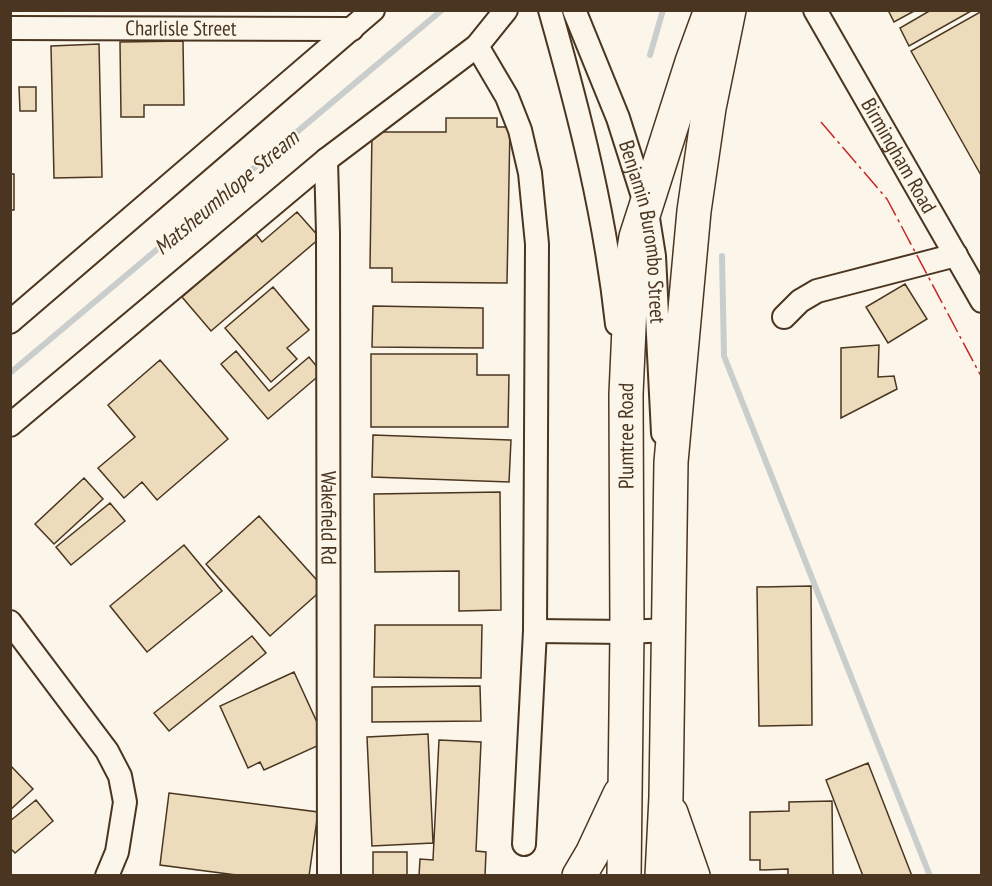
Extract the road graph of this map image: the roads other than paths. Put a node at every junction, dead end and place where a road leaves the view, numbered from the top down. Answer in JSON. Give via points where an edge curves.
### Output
{"nodes":[{"id":1,"x":373,"y":10,"type":"edge"},
{"id":2,"x":506,"y":10,"type":"edge"},
{"id":3,"x":550,"y":10,"type":"edge"},
{"id":4,"x":574,"y":10,"type":"edge"},
{"id":5,"x":711,"y":10,"type":"edge"},
{"id":6,"x":729,"y":10,"type":"edge"},
{"id":7,"x":815,"y":10,"type":"edge"},
{"id":8,"x":10,"y":28,"type":"edge"},
{"id":9,"x":352,"y":29,"type":"junction"},
{"id":10,"x":477,"y":46,"type":"junction"},
{"id":11,"x":326,"y":160,"type":"junction"},
{"id":12,"x":646,"y":206,"type":"junction"},
{"id":13,"x":956,"y":255,"type":"junction"},
{"id":14,"x":981,"y":300,"type":"edge"},
{"id":15,"x":784,"y":317,"type":"dead end"},
{"id":16,"x":10,"y":322,"type":"edge"},
{"id":17,"x":626,"y":394,"type":"junction"},
{"id":18,"x":10,"y":425,"type":"edge"},
{"id":19,"x":670,"y":462,"type":"junction"},
{"id":20,"x":10,"y":622,"type":"edge"},
{"id":21,"x":668,"y":630,"type":"junction"},
{"id":22,"x":535,"y":631,"type":"junction"},
{"id":23,"x":627,"y":633,"type":"junction"},
{"id":24,"x":626,"y":781,"type":"junction"},
{"id":25,"x":666,"y":797,"type":"junction"},
{"id":26,"x":524,"y":844,"type":"dead end"},
{"id":27,"x":107,"y":876,"type":"edge"},
{"id":28,"x":329,"y":876,"type":"edge"},
{"id":29,"x":579,"y":876,"type":"edge"},
{"id":30,"x":624,"y":876,"type":"edge"},
{"id":31,"x":662,"y":876,"type":"edge"},
{"id":32,"x":693,"y":876,"type":"edge"}],
"edges":[{"from":1,"to":9,"type":"street"},
{"from":2,"to":10,"type":"street"},
{"from":3,"to":17,"type":"street","name":"Benjamin Burombo Street","via":[[574,91],[604,226]]},
{"from":4,"to":12,"type":"street","name":"Benjamin Burombo Street","via":[[618,118]]},
{"from":5,"to":12,"type":"highway","name":"Plumtree Road"},
{"from":6,"to":19,"type":"highway","via":[[694,211]]},
{"from":7,"to":13,"type":"street","name":"Birmingham Road"},
{"from":8,"to":9,"type":"street","name":"Charlisle Street"},
{"from":9,"to":16,"type":"street"},
{"from":10,"to":11,"type":"street"},
{"from":10,"to":22,"type":"street","via":[[507,97],[530,173],[537,244]]},
{"from":11,"to":18,"type":"street"},
{"from":11,"to":28,"type":"street","name":"Wakefield Rd"},
{"from":12,"to":17,"type":"highway","name":"Plumtree Road","via":[[632,262]]},
{"from":12,"to":19,"type":"street","name":"Benjamin Burombo Street","via":[[654,256],[661,426]]},
{"from":13,"to":14,"type":"street","name":"Birmingham Road"},
{"from":13,"to":15,"type":"street","via":[[817,291]]},
{"from":17,"to":23,"type":"highway","name":"Plumtree Road"},
{"from":19,"to":21,"type":"highway"},
{"from":20,"to":27,"type":"street","via":[[107,751],[120,776],[125,802],[117,852]]},
{"from":21,"to":23,"type":"street"},
{"from":21,"to":25,"type":"highway"},
{"from":22,"to":23,"type":"street"},
{"from":22,"to":26,"type":"street"},
{"from":23,"to":24,"type":"highway","name":"Plumtree Road"},
{"from":24,"to":29,"type":"highway"},
{"from":24,"to":30,"type":"highway","name":"Plumtree Road"},
{"from":25,"to":31,"type":"highway"},
{"from":25,"to":32,"type":"highway"}]}
